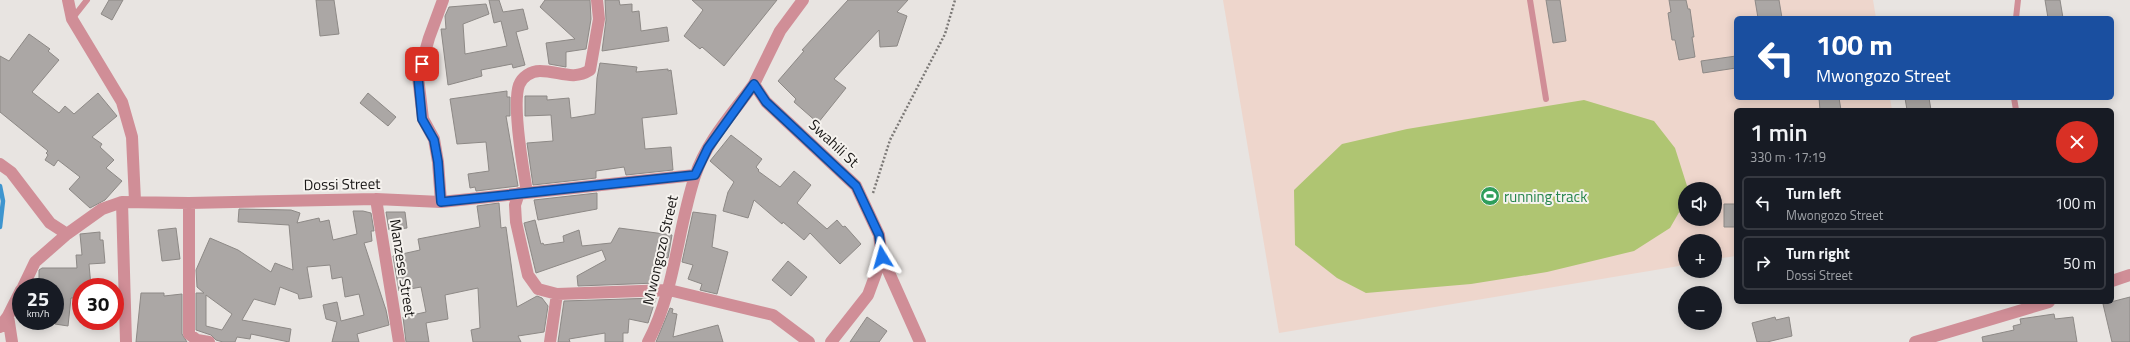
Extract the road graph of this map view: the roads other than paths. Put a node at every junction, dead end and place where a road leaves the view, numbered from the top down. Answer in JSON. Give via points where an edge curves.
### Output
{"nodes":[{"id":1,"x":68,"y":0,"type":"edge"},
{"id":2,"x":87,"y":0,"type":"edge"},
{"id":3,"x":443,"y":0,"type":"edge"},
{"id":4,"x":597,"y":0,"type":"edge"},
{"id":5,"x":803,"y":0,"type":"edge"},
{"id":6,"x":1530,"y":0,"type":"edge"},
{"id":7,"x":2018,"y":0,"type":"edge"},
{"id":8,"x":2016,"y":16,"type":"edge"},
{"id":9,"x":72,"y":19,"type":"junction"},
{"id":10,"x":754,"y":84,"type":"junction"},
{"id":11,"x":1546,"y":99,"type":"dead end"},
{"id":12,"x":0,"y":164,"type":"edge"},
{"id":13,"x":695,"y":175,"type":"junction"},
{"id":14,"x":523,"y":192,"type":"junction"},
{"id":15,"x":376,"y":199,"type":"junction"},
{"id":16,"x":135,"y":201,"type":"junction"},
{"id":17,"x":122,"y":202,"type":"junction"},
{"id":18,"x":441,"y":202,"type":"junction"},
{"id":19,"x":189,"y":203,"type":"junction"},
{"id":20,"x":67,"y":234,"type":"junction"},
{"id":21,"x":882,"y":257,"type":"junction"},
{"id":22,"x":2130,"y":275,"type":"edge"},
{"id":23,"x":27,"y":278,"type":"edge"},
{"id":24,"x":2114,"y":280,"type":"edge"},
{"id":25,"x":669,"y":290,"type":"junction"},
{"id":26,"x":557,"y":294,"type":"junction"},
{"id":27,"x":2042,"y":304,"type":"edge"},
{"id":28,"x":12,"y":308,"type":"edge"},
{"id":29,"x":8,"y":316,"type":"junction"},
{"id":30,"x":0,"y":327,"type":"edge"},
{"id":31,"x":12,"y":342,"type":"edge"},
{"id":32,"x":126,"y":342,"type":"edge"},
{"id":33,"x":209,"y":342,"type":"edge"},
{"id":34,"x":399,"y":342,"type":"edge"},
{"id":35,"x":550,"y":342,"type":"edge"},
{"id":36,"x":648,"y":342,"type":"edge"},
{"id":37,"x":809,"y":342,"type":"edge"},
{"id":38,"x":831,"y":342,"type":"edge"},
{"id":39,"x":920,"y":342,"type":"edge"},
{"id":40,"x":1915,"y":342,"type":"edge"}],
"edges":[{"from":1,"to":9,"type":"street"},
{"from":2,"to":9,"type":"lane"},
{"from":3,"to":18,"type":"street","via":[[428,38],[418,77],[422,119],[434,140]]},
{"from":4,"to":14,"type":"street","via":[[598,19],[590,70],[569,76],[534,71],[526,75],[519,84],[516,101]]},
{"from":5,"to":10,"type":"street","via":[[780,30]]},
{"from":6,"to":11,"type":"lane"},
{"from":7,"to":8,"type":"lane"},
{"from":9,"to":16,"type":"street","via":[[122,102],[132,137]]},
{"from":10,"to":13,"type":"street","name":"Mwongozo Street","via":[[708,148]]},
{"from":10,"to":21,"type":"street","name":"Swahili St","via":[[766,102],[856,186],[879,235]]},
{"from":12,"to":20,"type":"street","via":[[11,172],[50,223]]},
{"from":13,"to":14,"type":"street","name":"Dossi Street"},
{"from":13,"to":25,"type":"street","name":"Mwongozo Street"},
{"from":14,"to":18,"type":"street","name":"Dossi Street"},
{"from":14,"to":26,"type":"street","via":[[515,205],[516,222],[528,275],[538,289]]},
{"from":15,"to":18,"type":"street","name":"Dossi Street"},
{"from":15,"to":19,"type":"street","name":"Dossi Street"},
{"from":15,"to":34,"type":"street","name":"Manzese Street"},
{"from":16,"to":17,"type":"street","name":"Dossi Street"},
{"from":16,"to":19,"type":"street","name":"Dossi Street"},
{"from":17,"to":20,"type":"street","name":"Dossi Street","via":[[102,209]]},
{"from":17,"to":32,"type":"street"},
{"from":19,"to":33,"type":"street","via":[[189,334],[197,340]]},
{"from":20,"to":23,"type":"street","name":"Dossi Street","via":[[35,262]]},
{"from":21,"to":38,"type":"street","name":"Swahili St","via":[[868,295]]},
{"from":21,"to":39,"type":"street"},
{"from":22,"to":24,"type":"street"},
{"from":25,"to":26,"type":"street"},
{"from":25,"to":36,"type":"street","name":"Mwongozo Street","via":[[660,320]]},
{"from":25,"to":37,"type":"street","via":[[773,315]]},
{"from":26,"to":35,"type":"street"},
{"from":27,"to":40,"type":"street"},
{"from":28,"to":29,"type":"street"},
{"from":29,"to":30,"type":"street"},
{"from":29,"to":31,"type":"street"}]}
